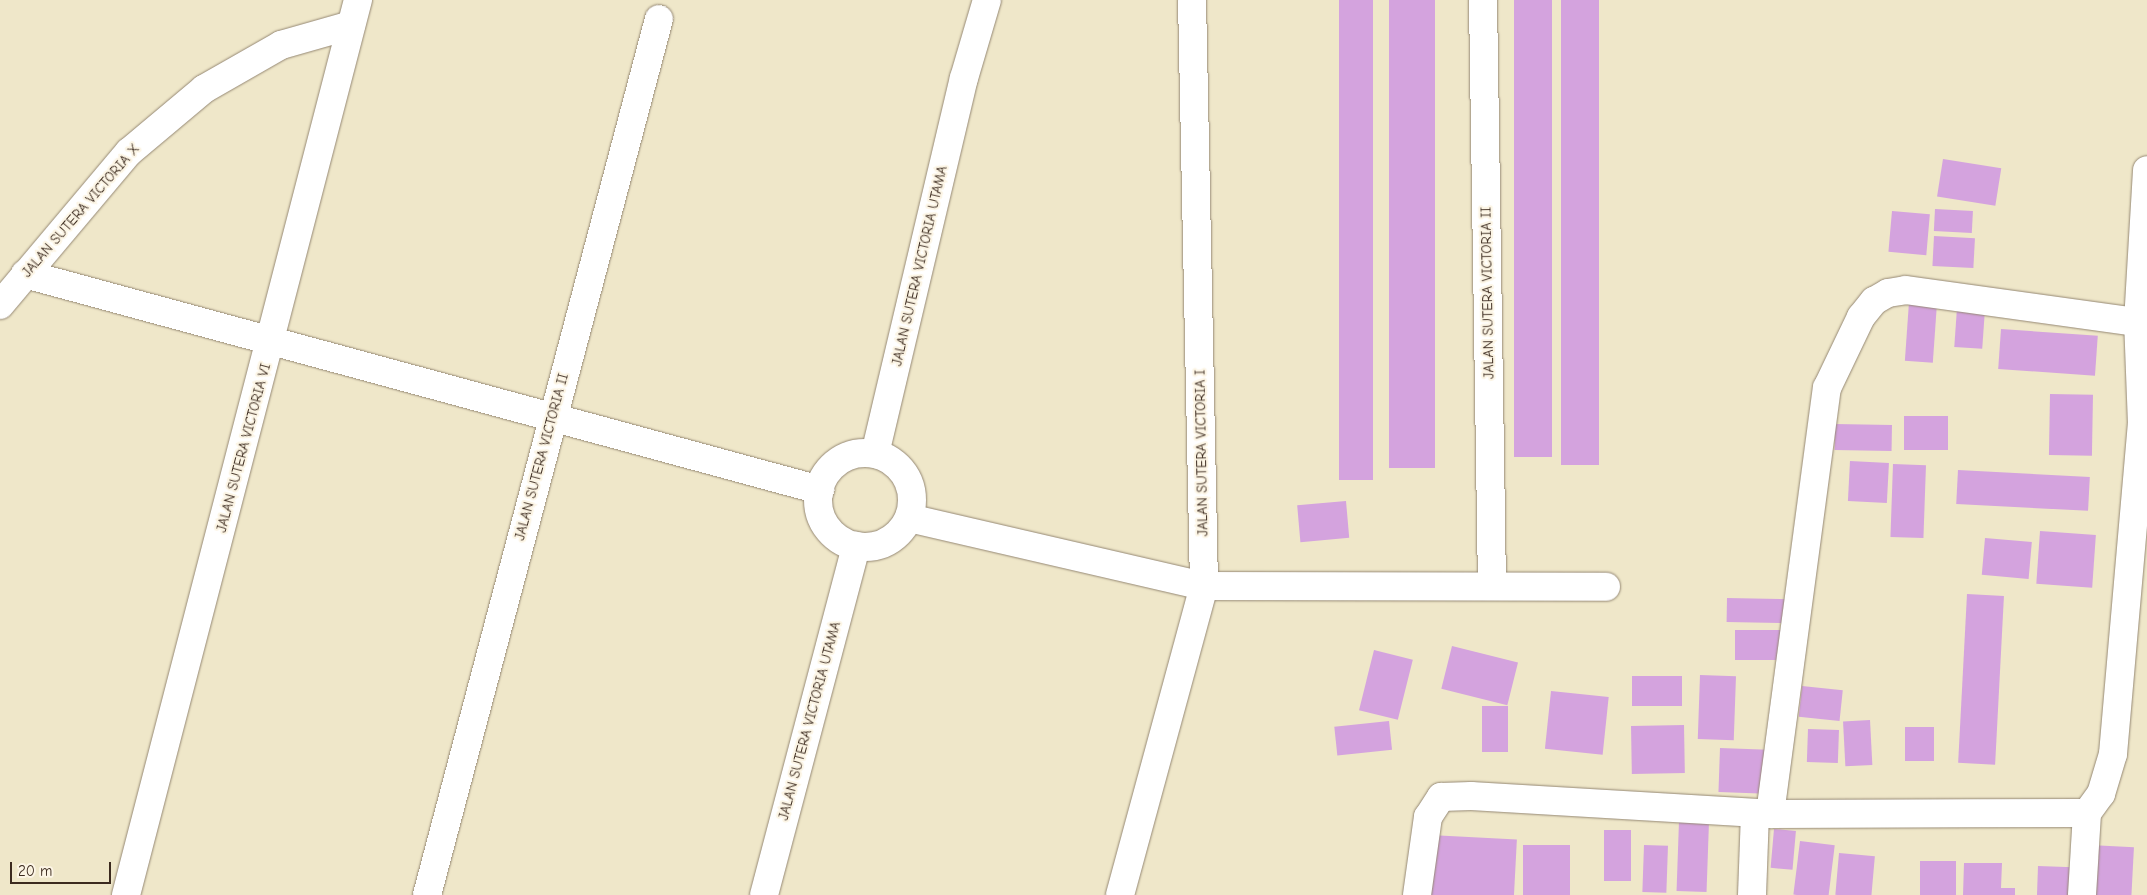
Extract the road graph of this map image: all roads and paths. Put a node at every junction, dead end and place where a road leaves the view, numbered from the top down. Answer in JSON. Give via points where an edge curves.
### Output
{"nodes":[{"id":1,"x":987,"y":0,"type":"edge"},
{"id":2,"x":1192,"y":0,"type":"edge"},
{"id":3,"x":1483,"y":0,"type":"edge"},
{"id":4,"x":354,"y":13,"type":"edge"},
{"id":5,"x":659,"y":19,"type":"dead end"},
{"id":6,"x":2147,"y":170,"type":"edge"},
{"id":7,"x":2144,"y":271,"type":"edge"},
{"id":8,"x":25,"y":274,"type":"junction"},
{"id":9,"x":0,"y":305,"type":"edge"},
{"id":10,"x":2138,"y":322,"type":"junction"},
{"id":11,"x":272,"y":341,"type":"junction"},
{"id":12,"x":552,"y":417,"type":"junction"},
{"id":13,"x":875,"y":454,"type":"junction"},
{"id":14,"x":820,"y":490,"type":"junction"},
{"id":15,"x":909,"y":518,"type":"junction"},
{"id":16,"x":856,"y":546,"type":"junction"},
{"id":17,"x":1492,"y":585,"type":"junction"},
{"id":18,"x":1204,"y":586,"type":"junction"},
{"id":19,"x":1606,"y":587,"type":"dead end"},
{"id":20,"x":2087,"y":813,"type":"junction"},
{"id":21,"x":1762,"y":814,"type":"junction"},
{"id":22,"x":126,"y":895,"type":"edge"},
{"id":23,"x":427,"y":895,"type":"edge"},
{"id":24,"x":764,"y":895,"type":"edge"},
{"id":25,"x":1120,"y":895,"type":"edge"},
{"id":26,"x":1417,"y":895,"type":"edge"},
{"id":27,"x":1752,"y":895,"type":"edge"},
{"id":28,"x":2082,"y":895,"type":"edge"}],
"edges":[{"from":1,"to":13,"type":"street","name":"JALAN SUTERA VICTORIA UTAMA","via":[[964,78]]},
{"from":2,"to":18,"type":"street","name":"JALAN SUTERA VICTORIA I"},
{"from":3,"to":17,"type":"street","name":"JALAN SUTERA VICTORIA II"},
{"from":4,"to":8,"type":"street","name":"JALAN SUTERA VICTORIA X","via":[[281,45],[204,89],[129,152]]},
{"from":4,"to":11,"type":"street","name":"JALAN SUTERA VICTORIA VI"},
{"from":5,"to":12,"type":"street","name":"JALAN SUTERA VICTORIA II"},
{"from":6,"to":7,"type":"street"},
{"from":7,"to":10,"type":"street"},
{"from":8,"to":9,"type":"street","name":"JALAN SUTERA VICTORIA X"},
{"from":8,"to":11,"type":"street"},
{"from":10,"to":20,"type":"street","via":[[2142,424],[2114,754],[2101,794]]},
{"from":10,"to":21,"type":"street","via":[[1906,290],[1888,293],[1874,301],[1861,317],[1827,388]]},
{"from":11,"to":12,"type":"street"},
{"from":11,"to":22,"type":"street","name":"JALAN SUTERA VICTORIA VI"},
{"from":12,"to":14,"type":"street"},
{"from":12,"to":23,"type":"street","name":"JALAN SUTERA VICTORIA II"},
{"from":13,"to":14,"type":"street","via":[[860,453],[834,465]]},
{"from":13,"to":15,"type":"street","via":[[890,460],[910,485],[912,502]]},
{"from":14,"to":16,"type":"street","via":[[819,509],[826,526],[839,539]]},
{"from":15,"to":16,"type":"street","via":[[888,542],[872,547]]},
{"from":15,"to":18,"type":"street"},
{"from":16,"to":24,"type":"street","name":"JALAN SUTERA VICTORIA UTAMA"},
{"from":17,"to":18,"type":"street"},
{"from":17,"to":19,"type":"street"},
{"from":18,"to":25,"type":"street","name":"JALAN SUTERA VICTORIA I"},
{"from":20,"to":21,"type":"street"},
{"from":20,"to":28,"type":"street"},
{"from":21,"to":26,"type":"street","via":[[1442,797],[1428,816]]},
{"from":21,"to":27,"type":"street"}]}
